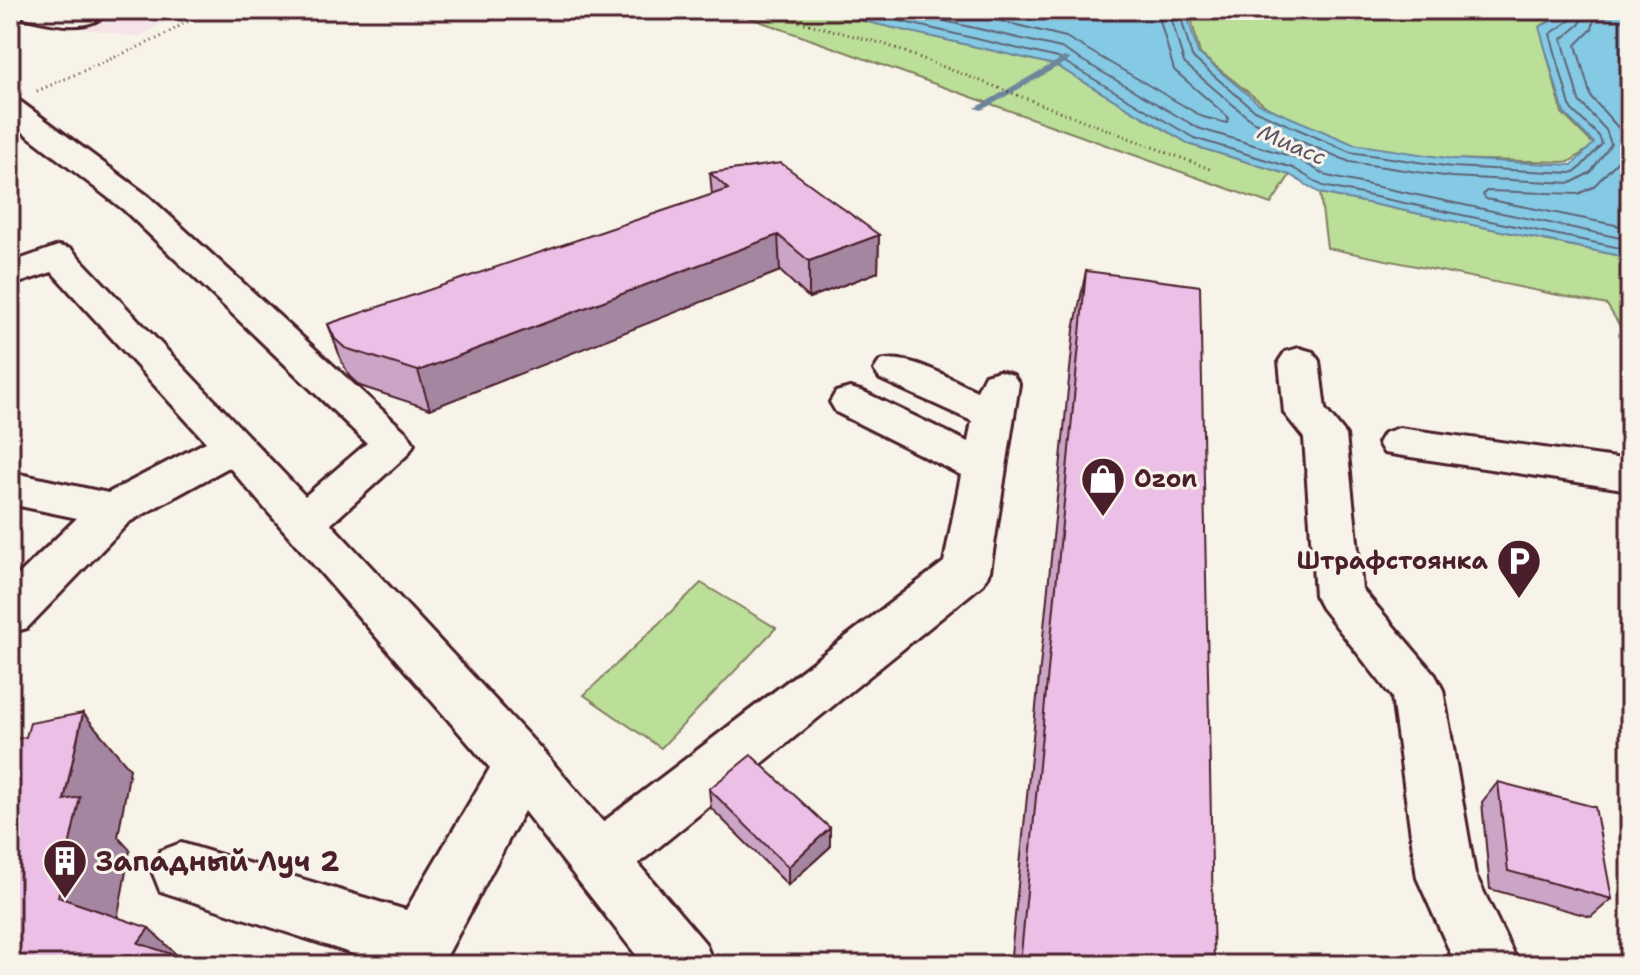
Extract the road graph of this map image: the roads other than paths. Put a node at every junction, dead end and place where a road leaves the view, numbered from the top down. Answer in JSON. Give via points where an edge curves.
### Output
{"nodes":[{"id":1,"x":28,"y":10,"type":"edge"},
{"id":2,"x":96,"y":10,"type":"edge"},
{"id":3,"x":23,"y":115,"type":"edge"},
{"id":4,"x":10,"y":275,"type":"edge"},
{"id":5,"x":1299,"y":361,"type":"dead end"},
{"id":6,"x":894,"y":370,"type":"dead end"},
{"id":7,"x":850,"y":402,"type":"dead end"},
{"id":8,"x":1399,"y":443,"type":"dead end"},
{"id":9,"x":234,"y":446,"type":"junction"},
{"id":10,"x":984,"y":468,"type":"junction"},
{"id":11,"x":1630,"y":475,"type":"edge"},
{"id":12,"x":10,"y":488,"type":"edge"},
{"id":13,"x":113,"y":510,"type":"junction"},
{"id":14,"x":303,"y":523,"type":"junction"},
{"id":15,"x":10,"y":614,"type":"edge"},
{"id":16,"x":521,"y":765,"type":"junction"},
{"id":17,"x":599,"y":860,"type":"junction"},
{"id":18,"x":181,"y":871,"type":"dead end"},
{"id":19,"x":414,"y":955,"type":"edge"},
{"id":20,"x":683,"y":965,"type":"edge"},
{"id":21,"x":1488,"y":965,"type":"edge"}],
"edges":[{"from":1,"to":2,"type":"lane","via":[[83,18]]},
{"from":3,"to":14,"type":"lane","via":[[136,203],[393,444]]},
{"from":4,"to":9,"type":"lane","via":[[58,257]]},
{"from":5,"to":21,"type":"lane","via":[[1305,413],[1325,435],[1339,595],[1417,690],[1446,878]]},
{"from":6,"to":10,"type":"lane","via":[[997,399]]},
{"from":7,"to":10,"type":"lane"},
{"from":8,"to":11,"type":"lane"},
{"from":9,"to":13,"type":"lane"},
{"from":9,"to":14,"type":"lane"},
{"from":10,"to":17,"type":"lane","via":[[966,571]]},
{"from":12,"to":13,"type":"lane"},
{"from":13,"to":15,"type":"lane"},
{"from":14,"to":16,"type":"lane"},
{"from":16,"to":17,"type":"lane"},
{"from":16,"to":19,"type":"lane"},
{"from":17,"to":20,"type":"lane"},
{"from":18,"to":19,"type":"lane"}]}
